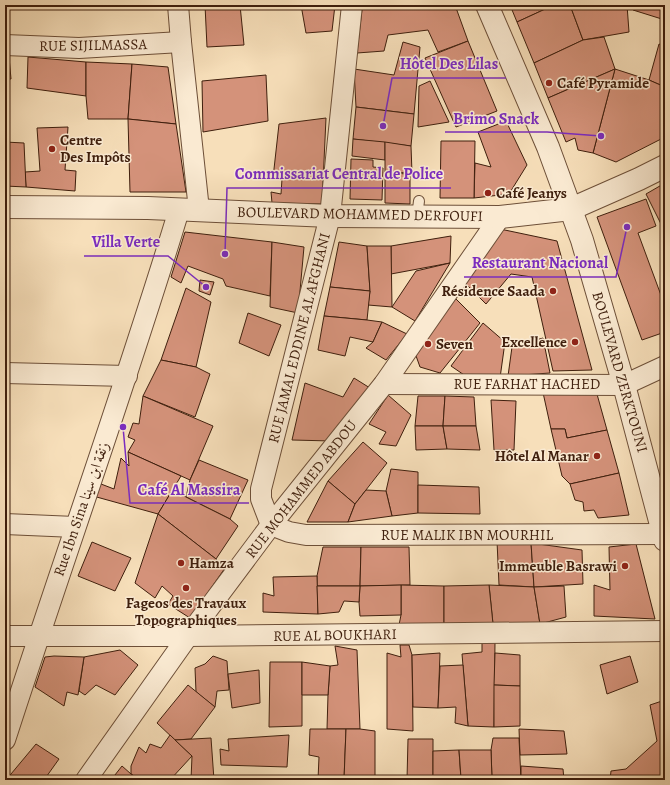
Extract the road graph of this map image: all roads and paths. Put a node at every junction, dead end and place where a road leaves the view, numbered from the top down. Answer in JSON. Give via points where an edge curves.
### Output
{"nodes":[{"id":1,"x":178,"y":5,"type":"edge"},
{"id":2,"x":352,"y":5,"type":"edge"},
{"id":3,"x":487,"y":5,"type":"edge"},
{"id":4,"x":181,"y":42,"type":"junction"},
{"id":5,"x":5,"y":45,"type":"edge"},
{"id":6,"x":665,"y":166,"type":"edge"},
{"id":7,"x":5,"y":207,"type":"edge"},
{"id":8,"x":571,"y":209,"type":"junction"},
{"id":9,"x":189,"y":210,"type":"junction"},
{"id":10,"x":330,"y":216,"type":"junction"},
{"id":11,"x":500,"y":217,"type":"junction"},
{"id":12,"x":665,"y":366,"type":"edge"},
{"id":13,"x":5,"y":373,"type":"edge"},
{"id":14,"x":127,"y":376,"type":"junction"},
{"id":15,"x":384,"y":384,"type":"junction"},
{"id":16,"x":624,"y":385,"type":"junction"},
{"id":17,"x":5,"y":524,"type":"edge"},
{"id":18,"x":271,"y":525,"type":"junction"},
{"id":19,"x":75,"y":526,"type":"junction"},
{"id":20,"x":665,"y":537,"type":"edge"},
{"id":21,"x":665,"y":631,"type":"edge"},
{"id":22,"x":39,"y":635,"type":"junction"},
{"id":23,"x":5,"y":636,"type":"edge"},
{"id":24,"x":188,"y":636,"type":"junction"},
{"id":25,"x":5,"y":740,"type":"edge"},
{"id":26,"x":86,"y":780,"type":"edge"}],
"edges":[{"from":1,"to":4,"type":"street"},
{"from":2,"to":10,"type":"street","name":"RUE JAMAL EDDINE AL AFGHANI"},
{"from":3,"to":8,"type":"street","name":"BOULEVARD ZERKTOUNI","via":[[548,147]]},
{"from":4,"to":5,"type":"street","name":"RUE SIJILMASSA","via":[[79,48]]},
{"from":4,"to":9,"type":"street"},
{"from":6,"to":8,"type":"street","name":"BOULEVARD MOHAMMED DERFOUFI"},
{"from":7,"to":9,"type":"street","name":"BOULEVARD MOHAMMED DERFOUFI"},
{"from":8,"to":11,"type":"street","name":"BOULEVARD MOHAMMED DERFOUFI"},
{"from":8,"to":16,"type":"street","name":"BOULEVARD ZERKTOUNI"},
{"from":9,"to":10,"type":"street","name":"BOULEVARD MOHAMMED DERFOUFI"},
{"from":9,"to":14,"type":"street","name":"Rue Ibn Sina زنقة ابن سينا"},
{"from":10,"to":11,"type":"street","name":"BOULEVARD MOHAMMED DERFOUFI","via":[[418,209]]},
{"from":10,"to":18,"type":"street","name":"RUE JAMAL EDDINE AL AFGHANI","via":[[261,489],[261,499]]},
{"from":11,"to":15,"type":"street","name":"RUE MOHAMMED ABDOU"},
{"from":12,"to":16,"type":"street","name":"RUE FARHAT HACHED"},
{"from":13,"to":14,"type":"street"},
{"from":14,"to":19,"type":"street","name":"Rue Ibn Sina زنقة ابن سينا"},
{"from":15,"to":16,"type":"street","name":"RUE FARHAT HACHED"},
{"from":15,"to":18,"type":"street","name":"RUE MOHAMMED ABDOU"},
{"from":16,"to":20,"type":"street","name":"BOULEVARD ZERKTOUNI"},
{"from":17,"to":19,"type":"street"},
{"from":18,"to":20,"type":"street","name":"RUE MALIK IBN MOURHIL","via":[[306,535]]},
{"from":18,"to":24,"type":"street","name":"RUE MOHAMMED ABDOU"},
{"from":19,"to":22,"type":"street","name":"Rue Ibn Sina زنقة ابن سينا"},
{"from":21,"to":24,"type":"street","name":"RUE AL BOUKHARI"},
{"from":22,"to":23,"type":"street","name":"RUE AL BOUKHARI"},
{"from":22,"to":24,"type":"street","name":"RUE AL BOUKHARI"},
{"from":22,"to":25,"type":"street","name":"Rue Ibn Sina زنقة ابن سينا"},
{"from":24,"to":26,"type":"street","name":"RUE MOHAMMED ABDOU"}]}
